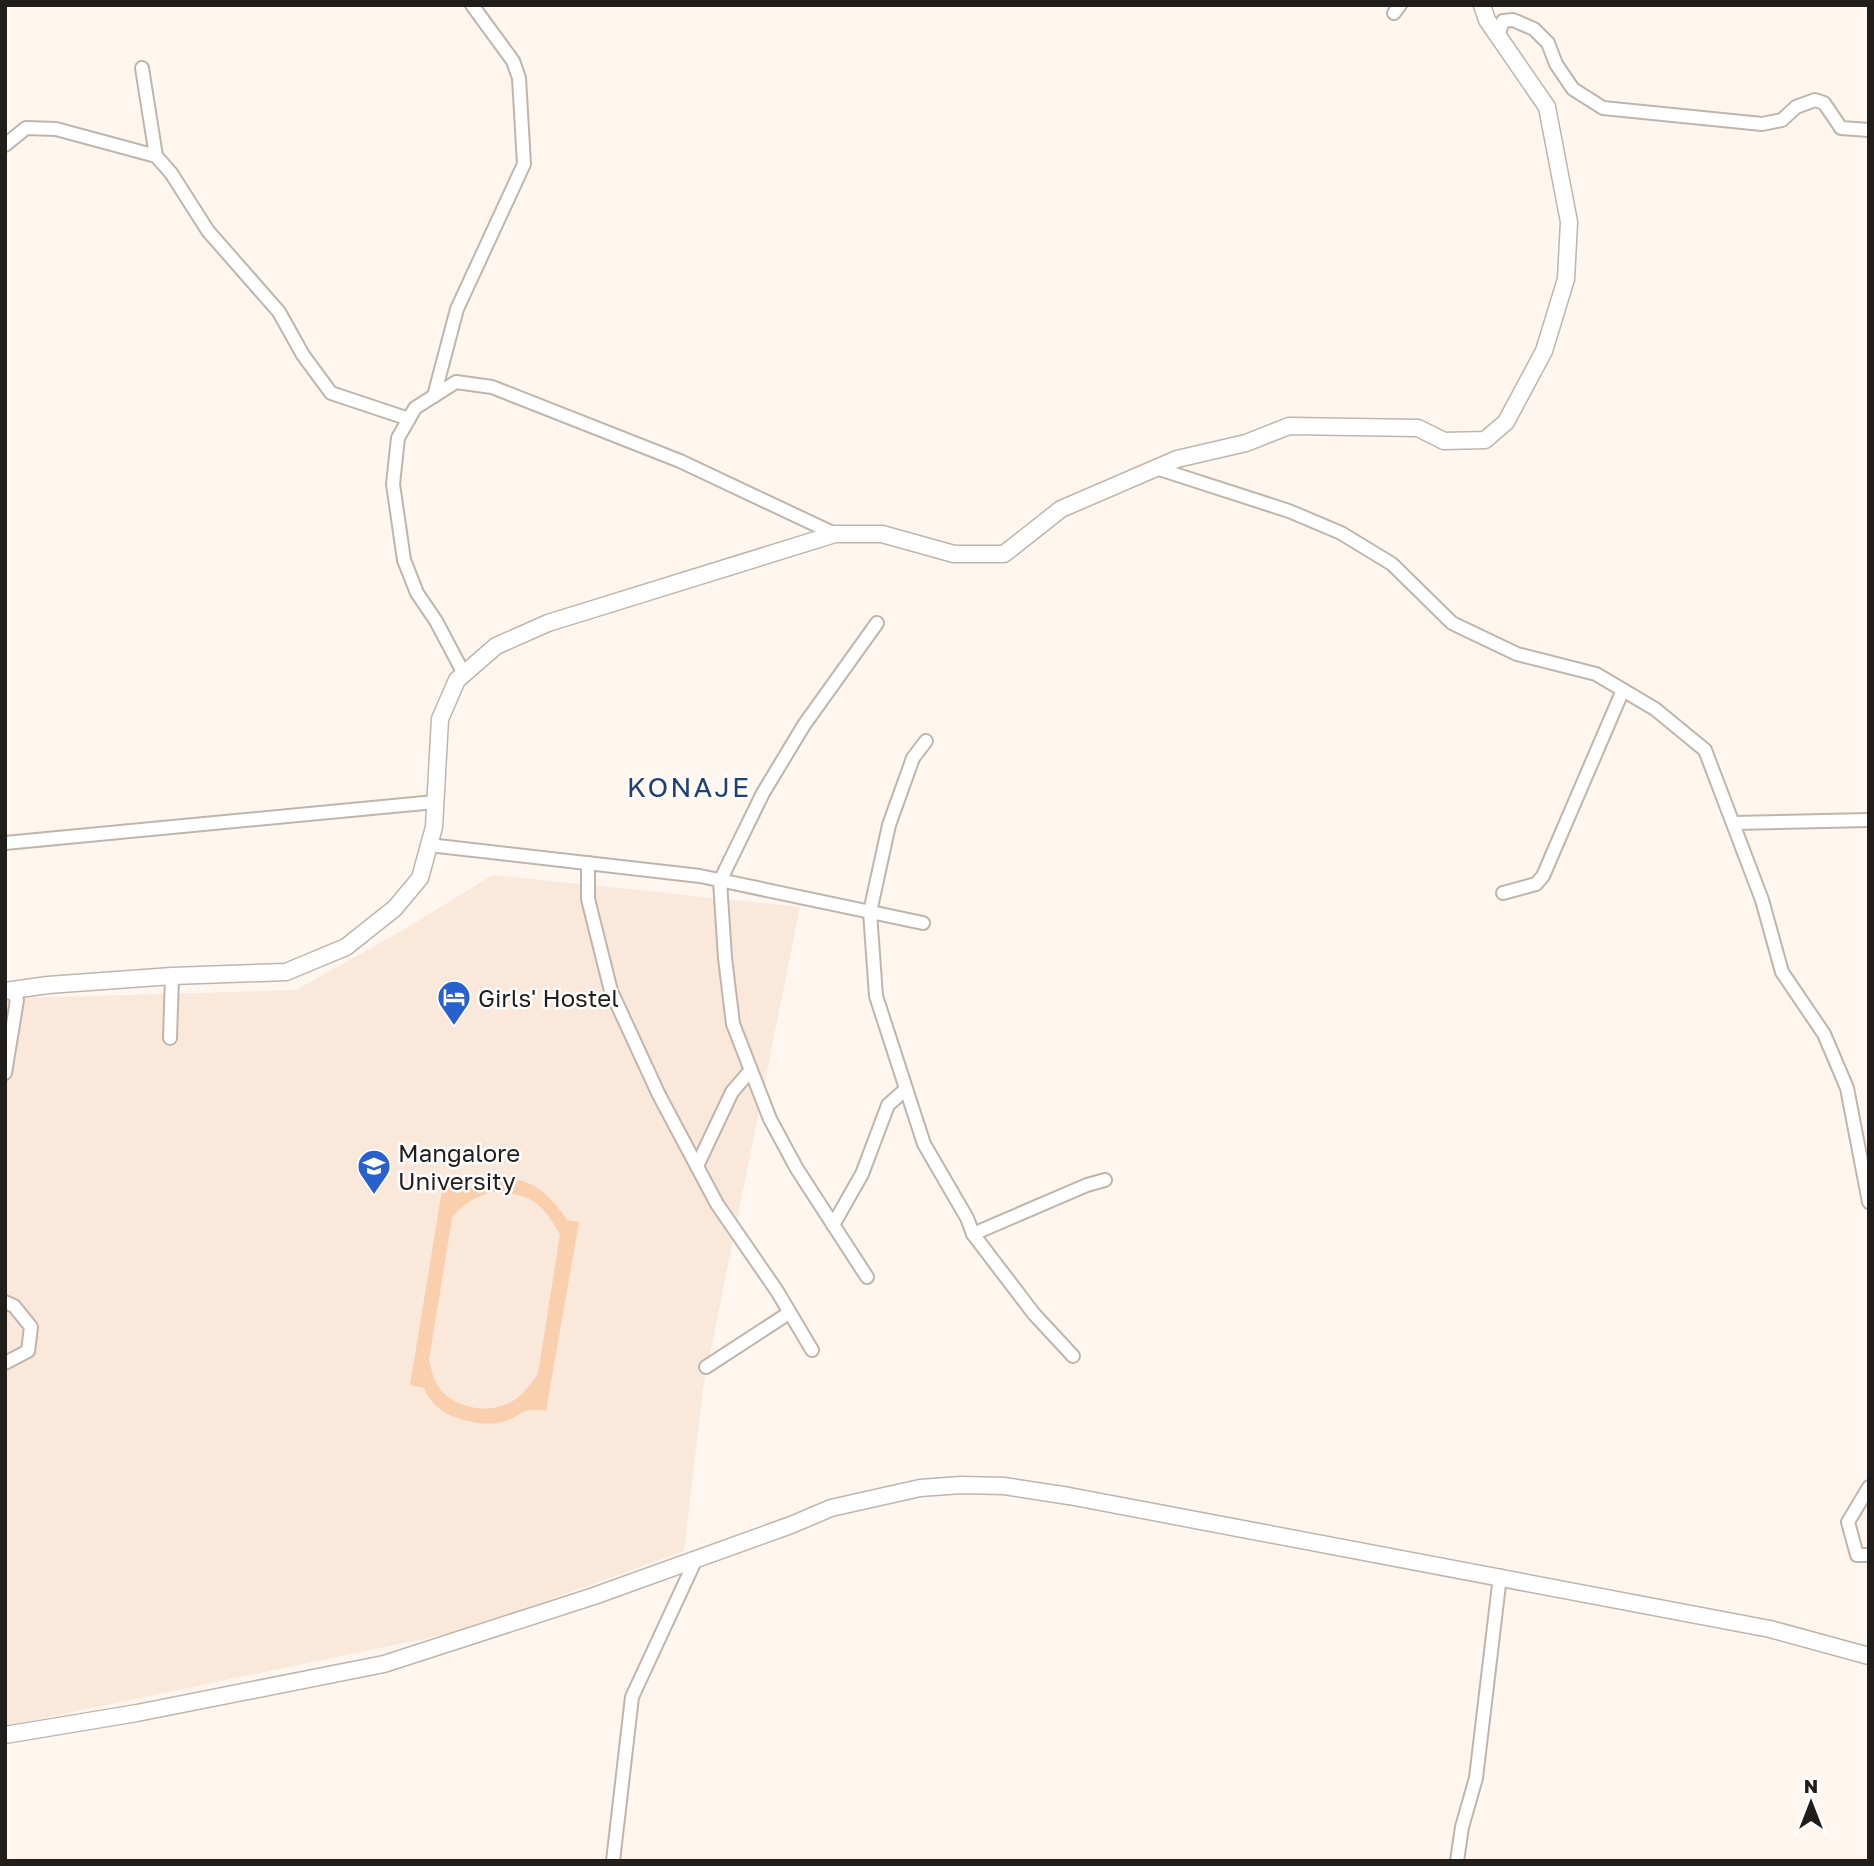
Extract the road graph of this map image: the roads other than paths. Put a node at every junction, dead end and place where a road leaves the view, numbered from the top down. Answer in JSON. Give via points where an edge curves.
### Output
{"nodes":[{"id":1,"x":472,"y":5,"type":"edge"},
{"id":2,"x":1482,"y":5,"type":"edge"},
{"id":3,"x":1498,"y":36,"type":"junction"},
{"id":4,"x":142,"y":68,"type":"dead end"},
{"id":5,"x":1869,"y":130,"type":"edge"},
{"id":6,"x":5,"y":145,"type":"edge"},
{"id":7,"x":156,"y":156,"type":"junction"},
{"id":8,"x":434,"y":396,"type":"junction"},
{"id":9,"x":409,"y":419,"type":"junction"},
{"id":10,"x":1156,"y":468,"type":"junction"},
{"id":11,"x":835,"y":534,"type":"junction"},
{"id":12,"x":877,"y":623,"type":"dead end"},
{"id":13,"x":464,"y":674,"type":"junction"},
{"id":14,"x":1623,"y":690,"type":"junction"},
{"id":15,"x":926,"y":741,"type":"dead end"},
{"id":16,"x":435,"y":803,"type":"junction"},
{"id":17,"x":1869,"y":820,"type":"edge"},
{"id":18,"x":1734,"y":823,"type":"junction"},
{"id":19,"x":5,"y":843,"type":"edge"},
{"id":20,"x":429,"y":845,"type":"junction"},
{"id":21,"x":588,"y":863,"type":"junction"},
{"id":22,"x":720,"y":881,"type":"junction"},
{"id":23,"x":1503,"y":893,"type":"dead end"},
{"id":24,"x":870,"y":912,"type":"junction"},
{"id":25,"x":923,"y":923,"type":"dead end"},
{"id":26,"x":172,"y":975,"type":"junction"},
{"id":27,"x":8,"y":991,"type":"edge"},
{"id":28,"x":170,"y":1038,"type":"dead end"},
{"id":29,"x":751,"y":1070,"type":"junction"},
{"id":30,"x":5,"y":1073,"type":"edge"},
{"id":31,"x":906,"y":1089,"type":"junction"},
{"id":32,"x":697,"y":1166,"type":"junction"},
{"id":33,"x":1105,"y":1180,"type":"dead end"},
{"id":34,"x":1869,"y":1202,"type":"edge"},
{"id":35,"x":833,"y":1225,"type":"junction"},
{"id":36,"x":973,"y":1234,"type":"junction"},
{"id":37,"x":867,"y":1277,"type":"dead end"},
{"id":38,"x":5,"y":1302,"type":"edge"},
{"id":39,"x":789,"y":1313,"type":"junction"},
{"id":40,"x":812,"y":1350,"type":"dead end"},
{"id":41,"x":1073,"y":1356,"type":"dead end"},
{"id":42,"x":5,"y":1363,"type":"edge"},
{"id":43,"x":706,"y":1367,"type":"dead end"},
{"id":44,"x":1869,"y":1487,"type":"edge"},
{"id":45,"x":1869,"y":1555,"type":"edge"},
{"id":46,"x":696,"y":1559,"type":"junction"},
{"id":47,"x":1500,"y":1576,"type":"junction"},
{"id":48,"x":1869,"y":1656,"type":"edge"},
{"id":49,"x":5,"y":1735,"type":"edge"},
{"id":50,"x":613,"y":1861,"type":"edge"},
{"id":51,"x":1457,"y":1861,"type":"edge"}],
"edges":[{"from":1,"to":8,"type":"street","via":[[513,61],[519,78],[524,164],[457,309]]},
{"from":2,"to":3,"type":"main road"},
{"from":3,"to":5,"type":"street","via":[[1503,21],[1534,29],[1548,43],[1573,89],[1603,108],[1762,124],[1783,120],[1796,107],[1815,100],[1824,103],[1841,128]]},
{"from":3,"to":10,"type":"main road","via":[[1548,107],[1569,222],[1566,278],[1544,351],[1506,422],[1485,440],[1462,441],[1444,441],[1418,428],[1289,426]]},
{"from":4,"to":7,"type":"street"},
{"from":6,"to":7,"type":"street","via":[[26,128],[56,129]]},
{"from":7,"to":9,"type":"street","via":[[208,231],[279,312],[331,393]]},
{"from":8,"to":9,"type":"street","via":[[415,408]]},
{"from":8,"to":11,"type":"street","via":[[456,382],[492,387],[680,461]]},
{"from":9,"to":13,"type":"street","via":[[398,438],[393,484],[404,560],[417,593]]},
{"from":10,"to":11,"type":"main road","via":[[1061,509],[1004,554],[954,554],[882,534]]},
{"from":10,"to":14,"type":"street","via":[[1289,511],[1341,533],[1392,564],[1452,623],[1517,654],[1596,674]]},
{"from":11,"to":13,"type":"main road","via":[[548,623],[496,646]]},
{"from":12,"to":22,"type":"street","via":[[762,793]]},
{"from":13,"to":16,"type":"main road","via":[[440,719]]},
{"from":14,"to":18,"type":"street","via":[[1655,709],[1705,750]]},
{"from":14,"to":23,"type":"street","via":[[1543,876],[1536,884]]},
{"from":15,"to":24,"type":"street","via":[[913,758],[889,825]]},
{"from":16,"to":19,"type":"street"},
{"from":16,"to":20,"type":"main road"},
{"from":17,"to":18,"type":"street"},
{"from":18,"to":34,"type":"street","via":[[1783,972],[1824,1034],[1847,1088]]},
{"from":20,"to":21,"type":"street"},
{"from":20,"to":26,"type":"main road","via":[[420,878],[395,908],[346,947],[286,972]]},
{"from":21,"to":22,"type":"street"},
{"from":21,"to":32,"type":"street","via":[[588,899],[611,991]]},
{"from":22,"to":24,"type":"street"},
{"from":22,"to":29,"type":"street","via":[[733,1024]]},
{"from":24,"to":25,"type":"street"},
{"from":24,"to":31,"type":"street","via":[[876,996]]},
{"from":26,"to":27,"type":"main road"},
{"from":26,"to":28,"type":"street"},
{"from":27,"to":30,"type":"street","via":[[17,1000]]},
{"from":29,"to":32,"type":"street","via":[[733,1092]]},
{"from":29,"to":35,"type":"street","via":[[791,1159]]},
{"from":31,"to":35,"type":"street","via":[[888,1105],[862,1174]]},
{"from":31,"to":36,"type":"street","via":[[924,1144]]},
{"from":32,"to":39,"type":"street"},
{"from":33,"to":36,"type":"street"},
{"from":35,"to":37,"type":"street"},
{"from":36,"to":41,"type":"street","via":[[1034,1314]]},
{"from":38,"to":42,"type":"street","via":[[31,1327],[28,1351]]},
{"from":39,"to":40,"type":"street"},
{"from":39,"to":43,"type":"street"},
{"from":44,"to":45,"type":"street","via":[[1848,1522],[1857,1555]]},
{"from":46,"to":47,"type":"main road","via":[[831,1508],[920,1488],[961,1485],[1069,1496]]},
{"from":46,"to":49,"type":"main road","via":[[384,1664]]},
{"from":46,"to":50,"type":"street","via":[[632,1697]]},
{"from":47,"to":48,"type":"main road","via":[[1770,1629]]},
{"from":47,"to":51,"type":"street","via":[[1476,1778]]}]}
